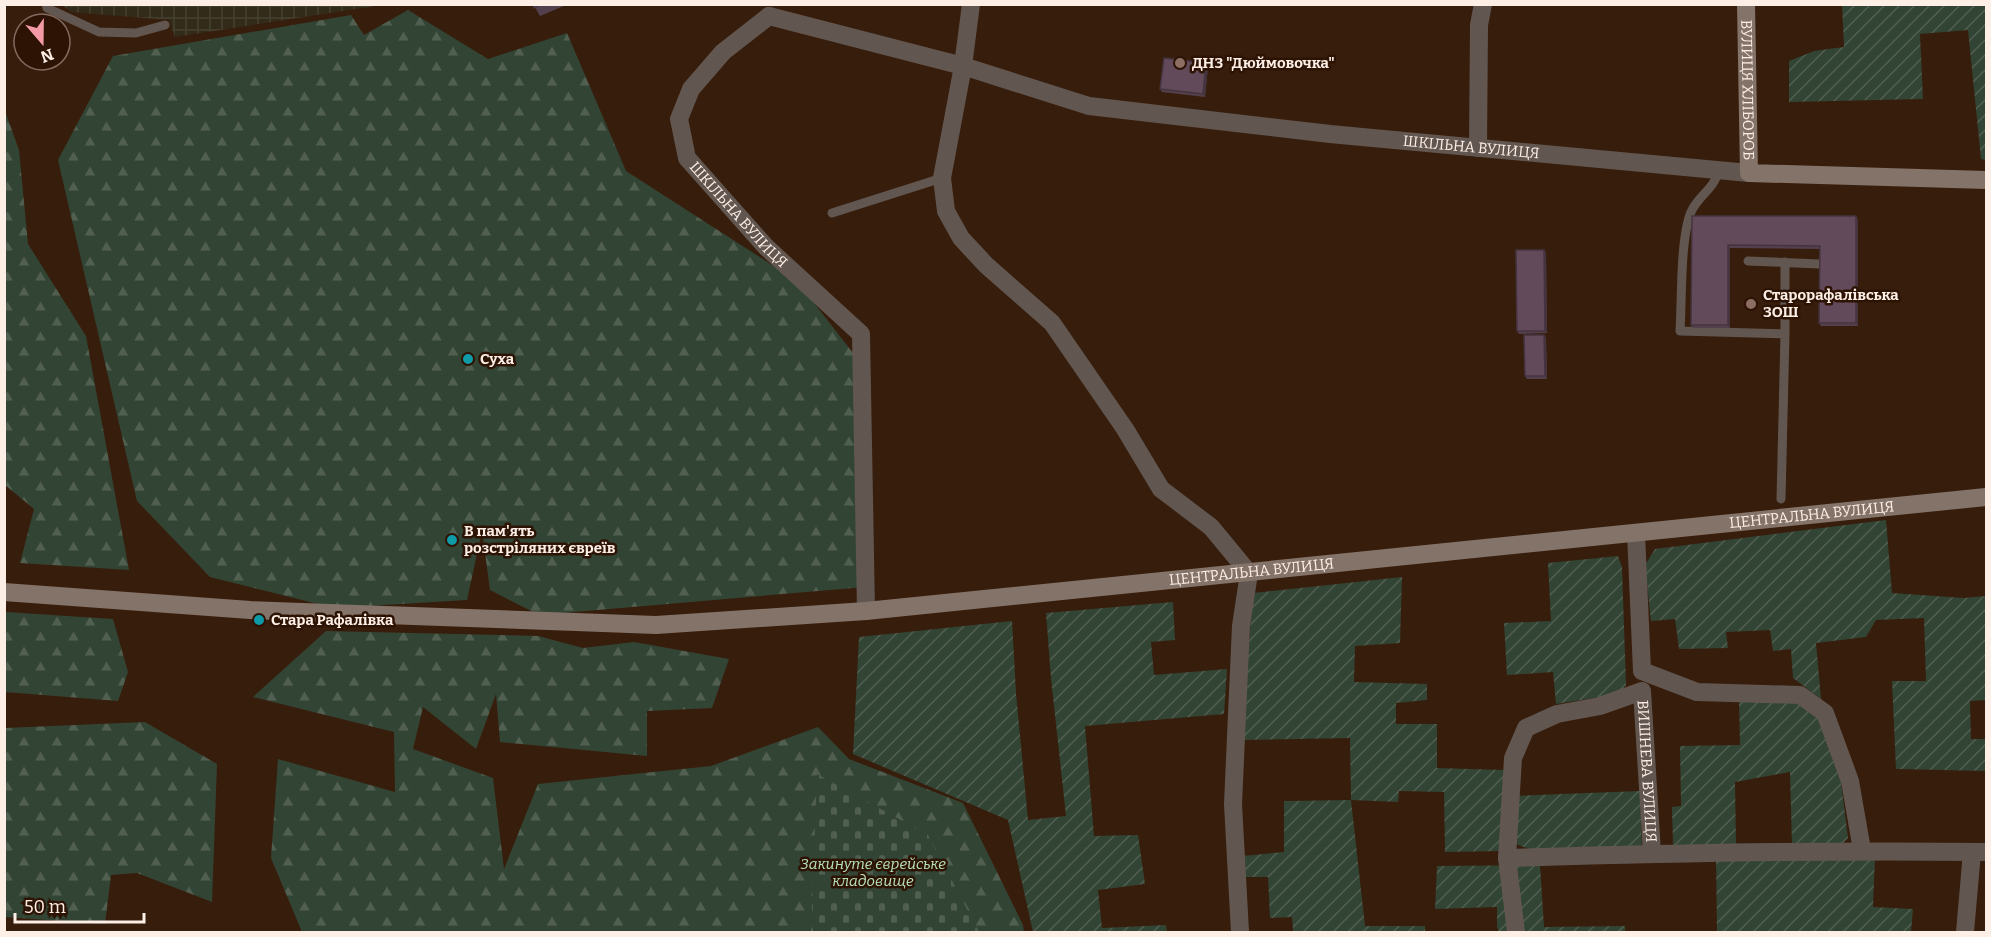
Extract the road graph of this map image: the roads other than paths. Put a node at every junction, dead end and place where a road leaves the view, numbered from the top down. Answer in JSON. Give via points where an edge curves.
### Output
{"nodes":[{"id":1,"x":46,"y":4,"type":"edge"},
{"id":2,"x":970,"y":4,"type":"edge"},
{"id":3,"x":1483,"y":4,"type":"edge"},
{"id":4,"x":1746,"y":4,"type":"edge"},
{"id":5,"x":763,"y":10,"type":"edge"},
{"id":6,"x":165,"y":25,"type":"dead end"},
{"id":7,"x":963,"y":66,"type":"junction"},
{"id":8,"x":1478,"y":148,"type":"junction"},
{"id":9,"x":1719,"y":170,"type":"junction"},
{"id":10,"x":1749,"y":173,"type":"junction"},
{"id":11,"x":942,"y":178,"type":"junction"},
{"id":12,"x":1986,"y":180,"type":"edge"},
{"id":13,"x":832,"y":213,"type":"dead end"},
{"id":14,"x":1748,"y":261,"type":"dead end"},
{"id":15,"x":1785,"y":262,"type":"junction"},
{"id":16,"x":1819,"y":264,"type":"edge"},
{"id":17,"x":1785,"y":334,"type":"junction"},
{"id":18,"x":1986,"y":497,"type":"edge"},
{"id":19,"x":1781,"y":499,"type":"dead end"},
{"id":20,"x":1636,"y":533,"type":"junction"},
{"id":21,"x":1249,"y":573,"type":"junction"},
{"id":22,"x":4,"y":592,"type":"edge"},
{"id":23,"x":866,"y":611,"type":"junction"},
{"id":24,"x":1642,"y":672,"type":"junction"},
{"id":25,"x":1642,"y":691,"type":"junction"},
{"id":26,"x":1863,"y":850,"type":"junction"},
{"id":27,"x":1979,"y":852,"type":"edge"},
{"id":28,"x":1652,"y":853,"type":"junction"},
{"id":29,"x":1507,"y":858,"type":"junction"},
{"id":30,"x":1240,"y":933,"type":"edge"},
{"id":31,"x":1516,"y":933,"type":"edge"},
{"id":32,"x":1965,"y":933,"type":"edge"}],
"edges":[{"from":1,"to":6,"type":"lane","via":[[47,8],[99,32],[136,33]]},
{"from":2,"to":7,"type":"street"},
{"from":3,"to":8,"type":"street","via":[[1479,25]]},
{"from":4,"to":10,"type":"main road","name":"ВУЛИЦЯ ХЛІБОРОБ"},
{"from":5,"to":7,"type":"street","name":"ШКІЛЬНА ВУЛИЦЯ"},
{"from":5,"to":23,"type":"street","name":"ШКІЛЬНА ВУЛИЦЯ","via":[[691,88],[678,119],[687,158],[766,247],[861,334]]},
{"from":7,"to":8,"type":"street","name":"ШКІЛЬНА ВУЛИЦЯ","via":[[1089,106]]},
{"from":7,"to":11,"type":"street"},
{"from":8,"to":9,"type":"street","name":"ШКІЛЬНА ВУЛИЦЯ"},
{"from":9,"to":10,"type":"street","name":"ШКІЛЬНА ВУЛИЦЯ"},
{"from":9,"to":17,"type":"lane","via":[[1717,180],[1692,210],[1686,235],[1680,331]]},
{"from":10,"to":12,"type":"main road","name":"ШКІЛЬНА ВУЛИЦЯ"},
{"from":11,"to":13,"type":"lane"},
{"from":11,"to":21,"type":"street","via":[[946,211],[961,238],[1052,323],[1161,489],[1211,527]]},
{"from":14,"to":15,"type":"lane"},
{"from":15,"to":16,"type":"lane"},
{"from":15,"to":17,"type":"lane"},
{"from":17,"to":19,"type":"lane"},
{"from":18,"to":20,"type":"main road","name":"ЦЕНТРАЛЬНА ВУЛИЦЯ"},
{"from":20,"to":21,"type":"main road","name":"ЦЕНТРАЛЬНА ВУЛИЦЯ"},
{"from":20,"to":24,"type":"street"},
{"from":21,"to":23,"type":"main road","name":"ЦЕНТРАЛЬНА ВУЛИЦЯ"},
{"from":21,"to":30,"type":"street","via":[[1241,626],[1233,804]]},
{"from":22,"to":23,"type":"main road","name":"ЦЕНТРАЛЬНА ВУЛИЦЯ","via":[[250,610],[656,625]]},
{"from":24,"to":25,"type":"street"},
{"from":24,"to":26,"type":"street","via":[[1698,693],[1800,695],[1826,713],[1850,781]]},
{"from":25,"to":28,"type":"street","name":"ВИШНЕВА ВУЛИЦЯ"},
{"from":25,"to":29,"type":"street","name":"ВИШНЕВА ВУЛИЦЯ","via":[[1600,706],[1557,714],[1526,728],[1513,758]]},
{"from":26,"to":27,"type":"street","name":"ВИШНЕВА ВУЛИЦЯ"},
{"from":26,"to":28,"type":"street","name":"ВИШНЕВА ВУЛИЦЯ"},
{"from":27,"to":32,"type":"street","name":"ВИШНЕВА ВУЛИЦЯ"},
{"from":28,"to":29,"type":"street","name":"ВИШНЕВА ВУЛИЦЯ"},
{"from":29,"to":31,"type":"street","name":"ВИШНЕВА ВУЛИЦЯ"}]}
